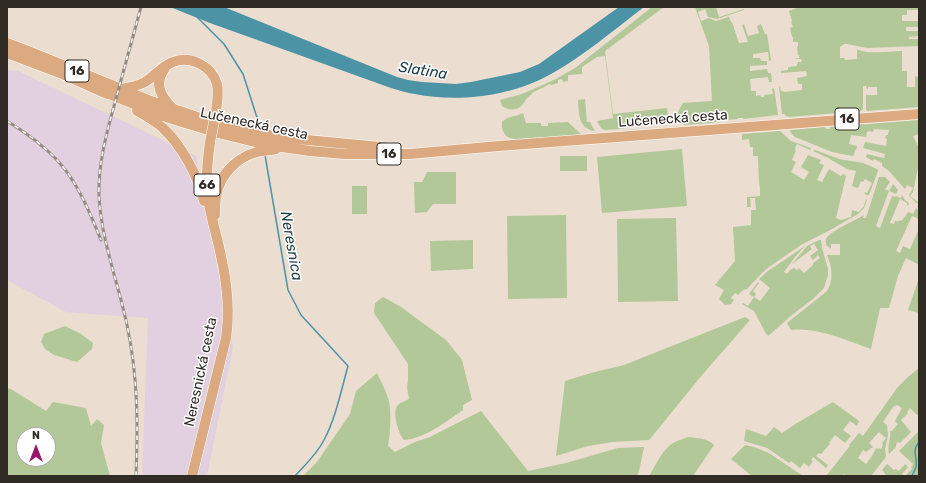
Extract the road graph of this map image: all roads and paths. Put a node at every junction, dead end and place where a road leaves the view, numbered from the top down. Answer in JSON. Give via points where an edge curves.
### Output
{"nodes":[{"id":1,"x":7,"y":36,"type":"edge"},
{"id":2,"x":7,"y":43,"type":"edge"},
{"id":3,"x":7,"y":53,"type":"edge"},
{"id":4,"x":33,"y":53,"type":"junction"},
{"id":5,"x":166,"y":66,"type":"junction"},
{"id":6,"x":122,"y":90,"type":"junction"},
{"id":7,"x":102,"y":91,"type":"junction"},
{"id":8,"x":174,"y":110,"type":"junction"},
{"id":9,"x":919,"y":114,"type":"edge"},
{"id":10,"x":256,"y":147,"type":"junction"},
{"id":11,"x":430,"y":152,"type":"junction"},
{"id":12,"x":214,"y":227,"type":"junction"},
{"id":13,"x":192,"y":476,"type":"edge"}],
"edges":[{"from":1,"to":4,"type":"main road","via":[[20,42]]},
{"from":2,"to":4,"type":"main road","number":"16"},
{"from":3,"to":7,"type":"main road","number":"16"},
{"from":4,"to":6,"type":"main road","number":"16"},
{"from":5,"to":6,"type":"main road","via":[[144,82]]},
{"from":5,"to":8,"type":"main road","via":[[159,87],[162,96]]},
{"from":5,"to":12,"type":"main road","number":"66","bridge":true,"via":[[175,61],[199,63],[212,75],[216,84],[218,95],[207,170]]},
{"from":6,"to":8,"type":"main road","name":"Lučenecká cesta","number":"16"},
{"from":7,"to":10,"type":"main road","name":"Lučenecká cesta","number":"16"},
{"from":7,"to":12,"type":"main road","via":[[154,121],[177,144],[194,175]]},
{"from":8,"to":11,"type":"main road","name":"Lučenecká cesta","number":"16","via":[[270,135]]},
{"from":9,"to":11,"type":"main road","name":"Lučenecká cesta","number":"16"},
{"from":10,"to":11,"type":"main road","name":"Lučenecká cesta","number":"16","via":[[344,154]]},
{"from":10,"to":12,"type":"main road","via":[[222,178],[217,192]]},
{"from":12,"to":13,"type":"main road","name":"Neresnická cesta","number":"66","via":[[224,268],[229,314],[220,364]]}]}
